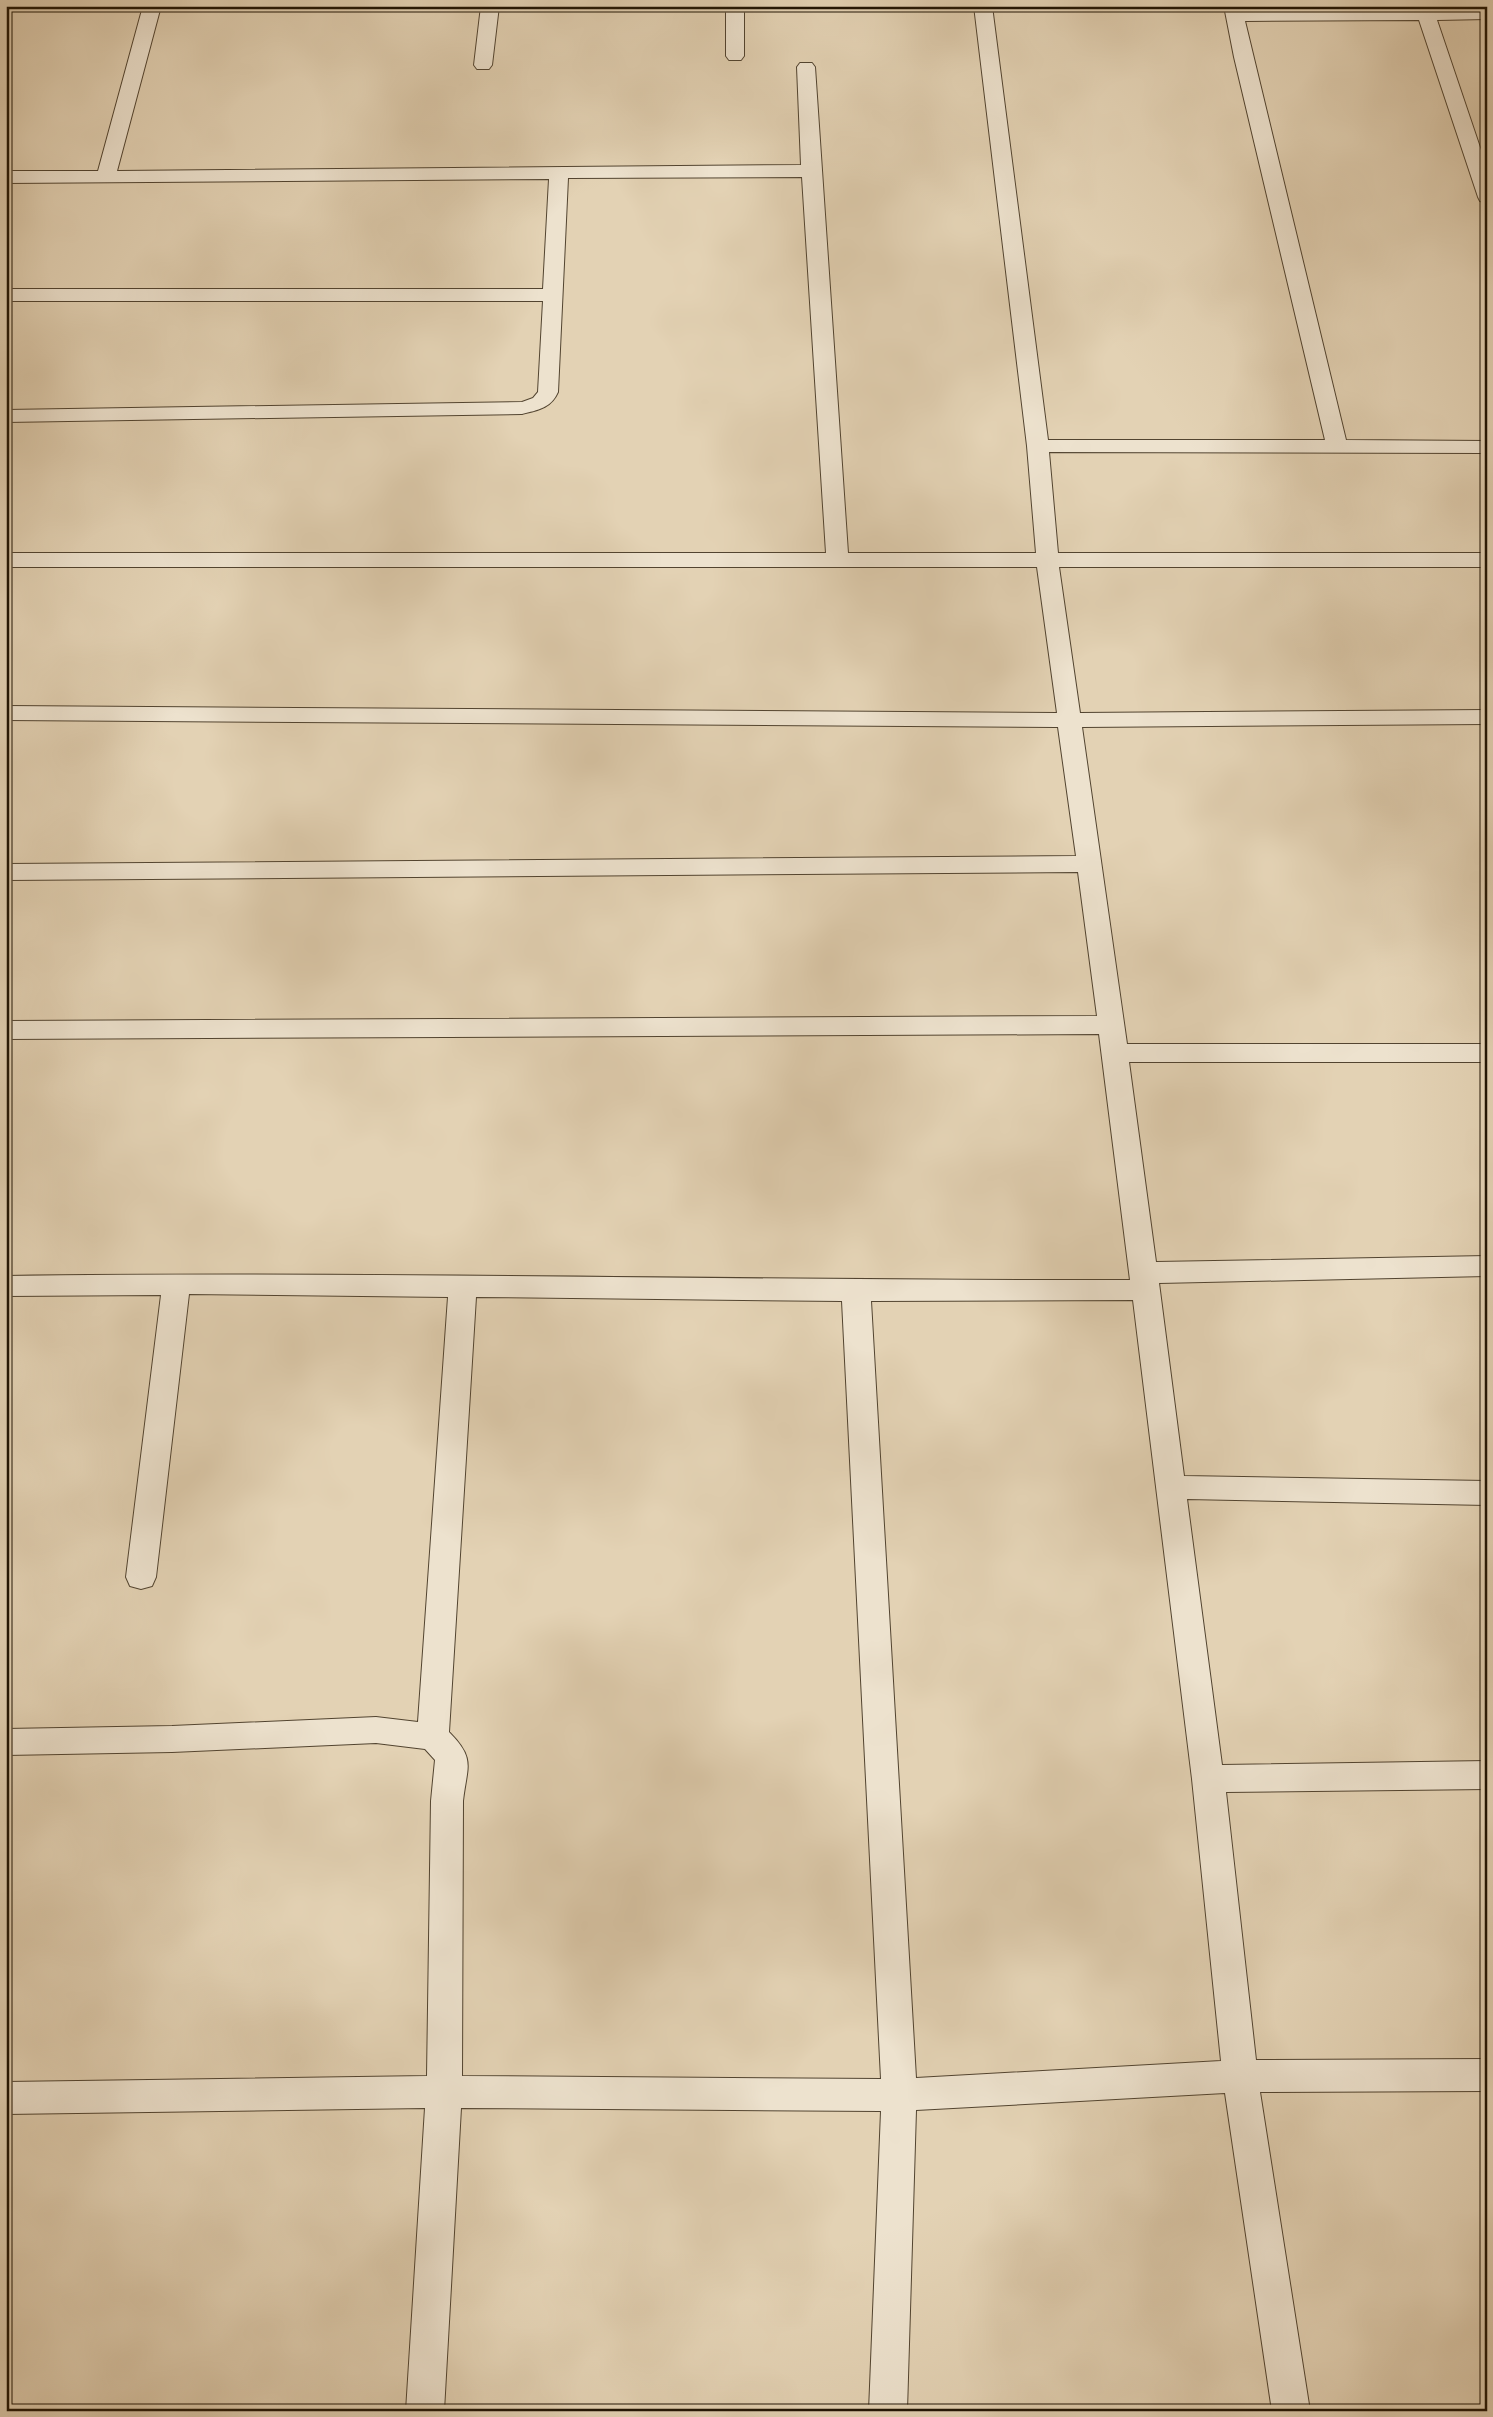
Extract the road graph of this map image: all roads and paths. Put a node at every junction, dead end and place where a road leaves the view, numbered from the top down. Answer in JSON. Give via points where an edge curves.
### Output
{"nodes":[{"id":1,"x":152,"y":6,"type":"edge"},
{"id":2,"x":490,"y":6,"type":"edge"},
{"id":3,"x":735,"y":6,"type":"edge"},
{"id":4,"x":983,"y":6,"type":"edge"},
{"id":5,"x":1234,"y":11,"type":"edge"},
{"id":6,"x":1426,"y":14,"type":"junction"},
{"id":7,"x":1487,"y":14,"type":"edge"},
{"id":8,"x":735,"y":56,"type":"dead end"},
{"id":9,"x":483,"y":66,"type":"dead end"},
{"id":10,"x":806,"y":67,"type":"dead end"},
{"id":11,"x":811,"y":171,"type":"junction"},
{"id":12,"x":559,"y":173,"type":"junction"},
{"id":13,"x":106,"y":176,"type":"junction"},
{"id":14,"x":6,"y":177,"type":"edge"},
{"id":15,"x":1487,"y":197,"type":"edge"},
{"id":16,"x":6,"y":295,"type":"edge"},
{"id":17,"x":553,"y":296,"type":"junction"},
{"id":18,"x":6,"y":416,"type":"edge"},
{"id":19,"x":1038,"y":446,"type":"junction"},
{"id":20,"x":1338,"y":446,"type":"junction"},
{"id":21,"x":1487,"y":447,"type":"edge"},
{"id":22,"x":1047,"y":559,"type":"junction"},
{"id":23,"x":6,"y":560,"type":"edge"},
{"id":24,"x":837,"y":560,"type":"junction"},
{"id":25,"x":1487,"y":560,"type":"edge"},
{"id":26,"x":6,"y":714,"type":"edge"},
{"id":27,"x":1487,"y":717,"type":"edge"},
{"id":28,"x":1070,"y":720,"type":"junction"},
{"id":29,"x":1090,"y":864,"type":"junction"},
{"id":30,"x":6,"y":872,"type":"edge"},
{"id":31,"x":1111,"y":1025,"type":"junction"},
{"id":32,"x":6,"y":1030,"type":"edge"},
{"id":33,"x":1115,"y":1053,"type":"junction"},
{"id":34,"x":1487,"y":1053,"type":"edge"},
{"id":35,"x":1487,"y":1266,"type":"edge"},
{"id":36,"x":1144,"y":1282,"type":"junction"},
{"id":37,"x":176,"y":1284,"type":"junction"},
{"id":38,"x":6,"y":1286,"type":"edge"},
{"id":39,"x":463,"y":1288,"type":"junction"},
{"id":40,"x":856,"y":1291,"type":"junction"},
{"id":41,"x":1172,"y":1487,"type":"junction"},
{"id":42,"x":1487,"y":1493,"type":"edge"},
{"id":43,"x":141,"y":1577,"type":"dead end"},
{"id":44,"x":432,"y":1737,"type":"junction"},
{"id":45,"x":6,"y":1742,"type":"edge"},
{"id":46,"x":1487,"y":1775,"type":"edge"},
{"id":47,"x":1208,"y":1779,"type":"junction"},
{"id":48,"x":1487,"y":2074,"type":"edge"},
{"id":49,"x":1240,"y":2076,"type":"junction"},
{"id":50,"x":444,"y":2092,"type":"junction"},
{"id":51,"x":899,"y":2095,"type":"junction"},
{"id":52,"x":6,"y":2098,"type":"edge"},
{"id":53,"x":425,"y":2411,"type":"edge"},
{"id":54,"x":888,"y":2411,"type":"edge"},
{"id":55,"x":1291,"y":2411,"type":"edge"}],
"edges":[{"from":1,"to":13,"type":"street"},
{"from":2,"to":9,"type":"street"},
{"from":3,"to":8,"type":"street"},
{"from":4,"to":19,"type":"street"},
{"from":5,"to":6,"type":"street"},
{"from":5,"to":20,"type":"street"},
{"from":6,"to":7,"type":"street"},
{"from":6,"to":15,"type":"street"},
{"from":10,"to":11,"type":"street"},
{"from":11,"to":12,"type":"street"},
{"from":11,"to":24,"type":"street"},
{"from":12,"to":13,"type":"street"},
{"from":12,"to":17,"type":"street"},
{"from":13,"to":14,"type":"street"},
{"from":16,"to":17,"type":"street"},
{"from":17,"to":18,"type":"street","via":[[548,392],[540,404],[522,408]]},
{"from":19,"to":20,"type":"street"},
{"from":19,"to":22,"type":"street"},
{"from":20,"to":21,"type":"street"},
{"from":22,"to":24,"type":"street"},
{"from":22,"to":25,"type":"street"},
{"from":22,"to":28,"type":"street"},
{"from":23,"to":24,"type":"street"},
{"from":26,"to":28,"type":"street"},
{"from":27,"to":28,"type":"street"},
{"from":28,"to":29,"type":"street"},
{"from":29,"to":30,"type":"street"},
{"from":29,"to":31,"type":"street"},
{"from":31,"to":32,"type":"street"},
{"from":31,"to":33,"type":"street"},
{"from":33,"to":34,"type":"street"},
{"from":33,"to":36,"type":"street"},
{"from":35,"to":36,"type":"street"},
{"from":36,"to":40,"type":"street"},
{"from":36,"to":41,"type":"street"},
{"from":37,"to":38,"type":"street"},
{"from":37,"to":39,"type":"street"},
{"from":37,"to":43,"type":"street"},
{"from":39,"to":40,"type":"street"},
{"from":39,"to":44,"type":"street"},
{"from":40,"to":51,"type":"street"},
{"from":41,"to":42,"type":"street"},
{"from":41,"to":47,"type":"street"},
{"from":44,"to":45,"type":"street","via":[[376,1730]]},
{"from":44,"to":50,"type":"street","via":[[452,1756],[448,1801]]},
{"from":46,"to":47,"type":"street"},
{"from":47,"to":49,"type":"street"},
{"from":48,"to":49,"type":"street"},
{"from":49,"to":51,"type":"street"},
{"from":49,"to":55,"type":"street"},
{"from":50,"to":51,"type":"street"},
{"from":50,"to":52,"type":"street"},
{"from":50,"to":53,"type":"street"},
{"from":51,"to":54,"type":"street"}]}
